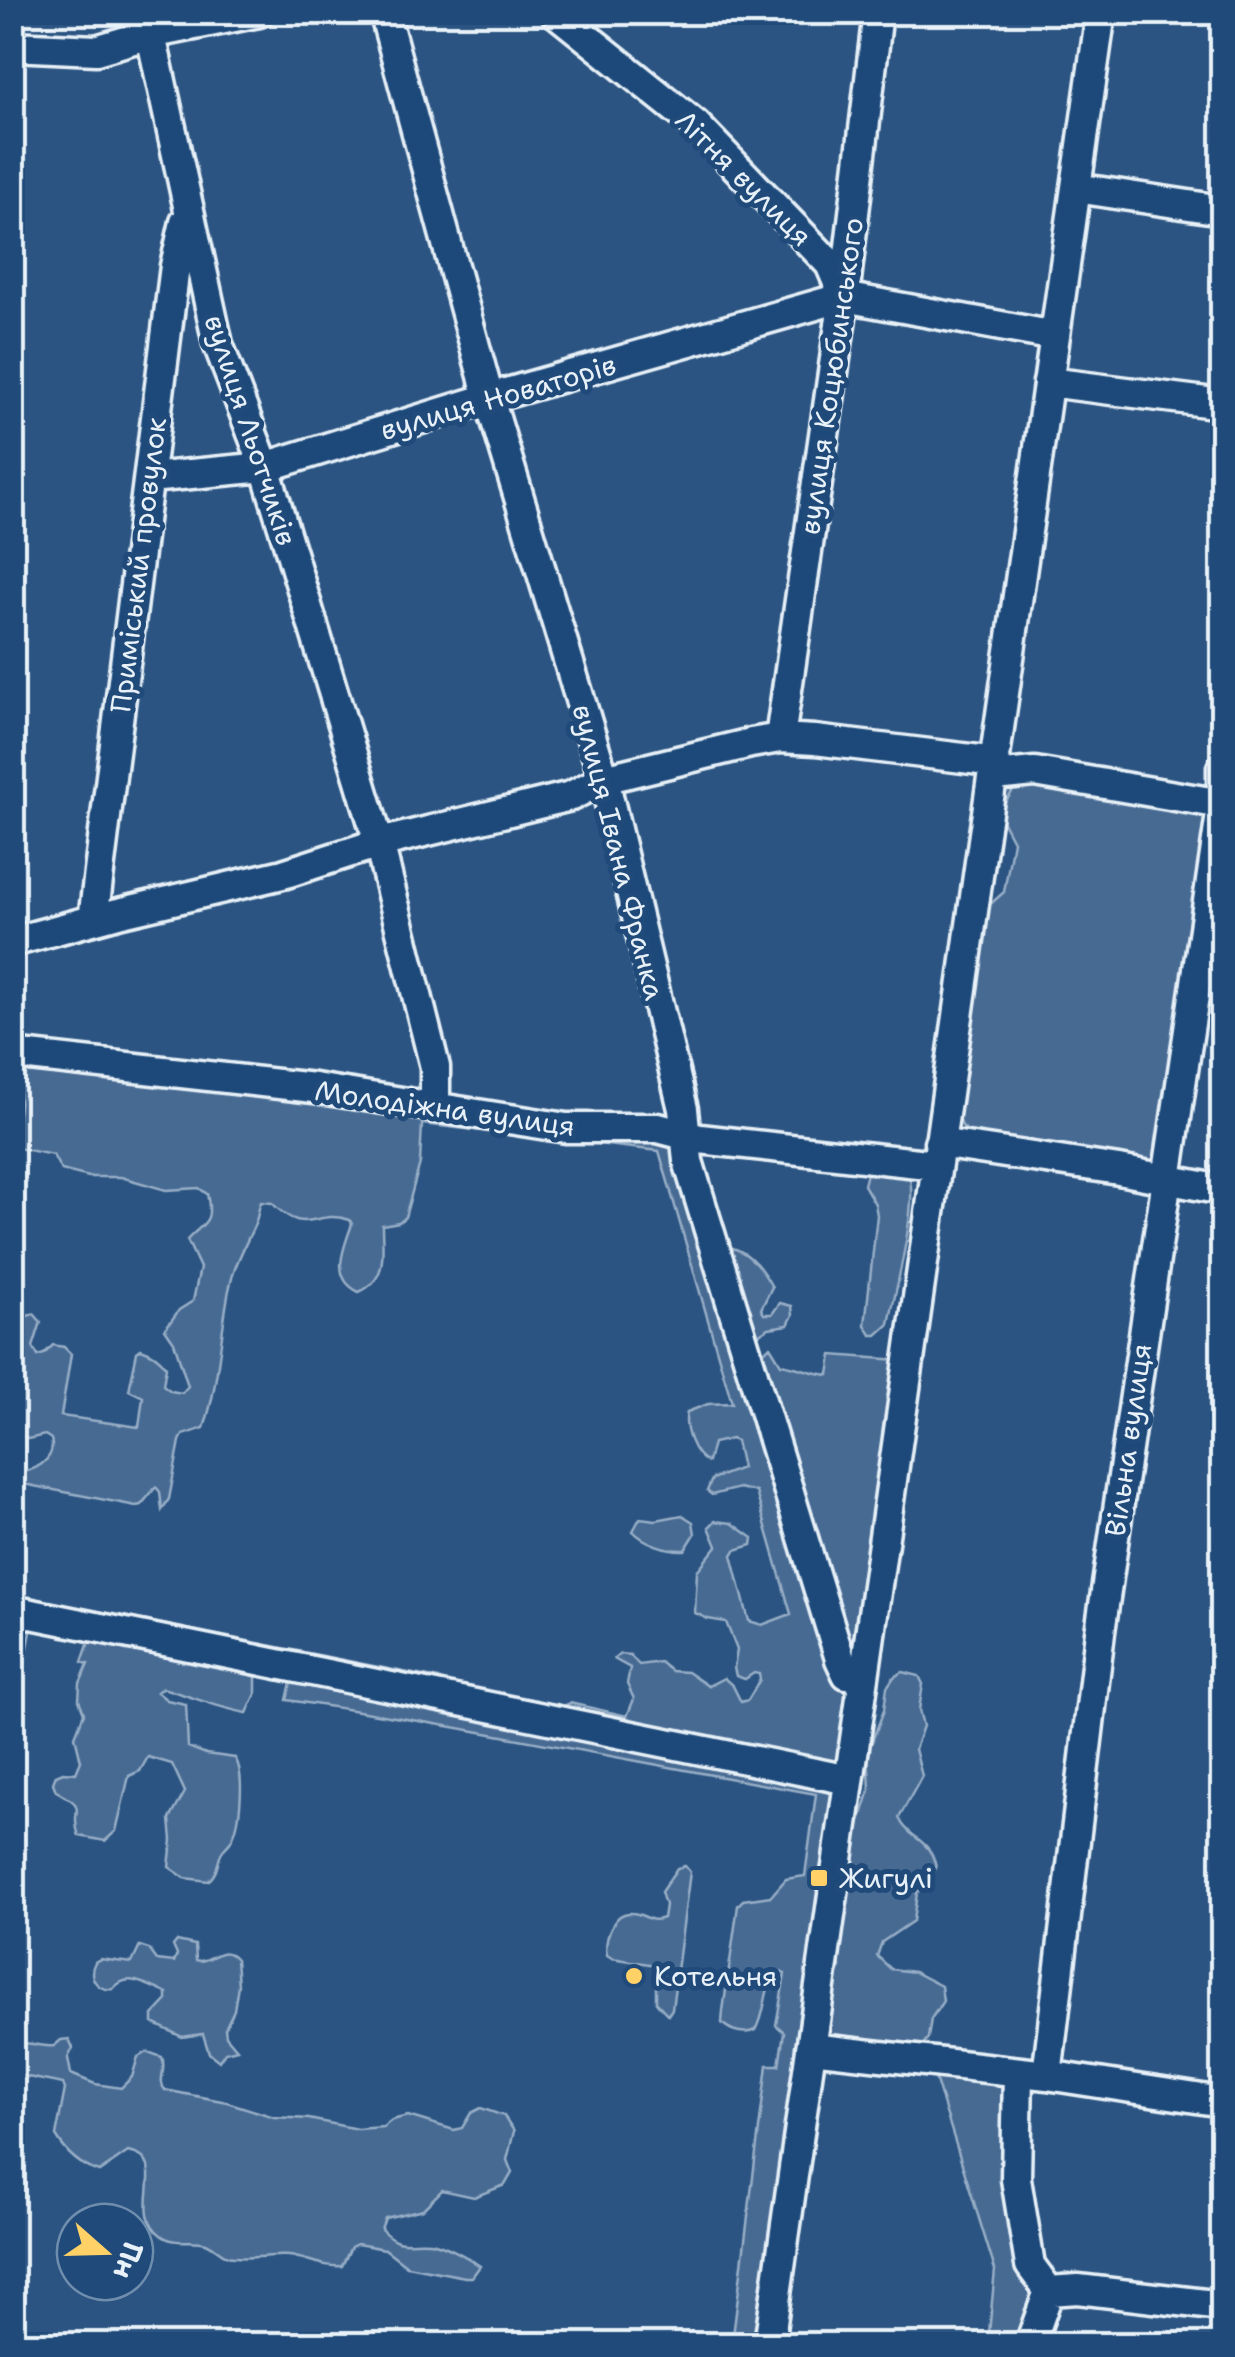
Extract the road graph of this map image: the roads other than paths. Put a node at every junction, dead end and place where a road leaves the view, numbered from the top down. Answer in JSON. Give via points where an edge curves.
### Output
{"nodes":[{"id":1,"x":259,"y":12,"type":"edge"},
{"id":2,"x":384,"y":12,"type":"edge"},
{"id":3,"x":555,"y":12,"type":"edge"},
{"id":4,"x":878,"y":12,"type":"edge"},
{"id":5,"x":1101,"y":12,"type":"edge"},
{"id":6,"x":148,"y":23,"type":"edge"},
{"id":7,"x":12,"y":46,"type":"edge"},
{"id":8,"x":1076,"y":188,"type":"junction"},
{"id":9,"x":188,"y":210,"type":"junction"},
{"id":10,"x":1222,"y":210,"type":"edge"},
{"id":11,"x":844,"y":297,"type":"junction"},
{"id":12,"x":1055,"y":336,"type":"junction"},
{"id":13,"x":1048,"y":382,"type":"junction"},
{"id":14,"x":489,"y":398,"type":"junction"},
{"id":15,"x":1222,"y":404,"type":"edge"},
{"id":16,"x":265,"y":467,"type":"junction"},
{"id":17,"x":150,"y":478,"type":"junction"},
{"id":18,"x":780,"y":738,"type":"junction"},
{"id":19,"x":1222,"y":768,"type":"edge"},
{"id":20,"x":995,"y":769,"type":"junction"},
{"id":21,"x":604,"y":780,"type":"junction"},
{"id":22,"x":1222,"y":804,"type":"edge"},
{"id":23,"x":379,"y":842,"type":"junction"},
{"id":24,"x":93,"y":920,"type":"junction"},
{"id":25,"x":12,"y":942,"type":"edge"},
{"id":26,"x":12,"y":1054,"type":"edge"},
{"id":27,"x":435,"y":1108,"type":"junction"},
{"id":28,"x":688,"y":1135,"type":"junction"},
{"id":29,"x":937,"y":1154,"type":"junction"},
{"id":30,"x":1167,"y":1180,"type":"junction"},
{"id":31,"x":1222,"y":1190,"type":"edge"},
{"id":32,"x":12,"y":1610,"type":"edge"},
{"id":33,"x":864,"y":1677,"type":"junction"},
{"id":34,"x":848,"y":1780,"type":"junction"},
{"id":35,"x":811,"y":2048,"type":"junction"},
{"id":36,"x":1018,"y":2072,"type":"junction"},
{"id":37,"x":1047,"y":2076,"type":"junction"},
{"id":38,"x":1222,"y":2102,"type":"edge"},
{"id":39,"x":1049,"y":2290,"type":"junction"},
{"id":40,"x":1222,"y":2306,"type":"edge"},
{"id":41,"x":768,"y":2344,"type":"edge"},
{"id":42,"x":1030,"y":2344,"type":"edge"}],
"edges":[{"from":1,"to":6,"type":"street"},
{"from":2,"to":14,"type":"street","name":"вулиця Івана Франка"},
{"from":3,"to":11,"type":"street","name":"Літня вулиця","via":[[696,125],[830,264]]},
{"from":4,"to":11,"type":"street","name":"вулиця Коцюбинського"},
{"from":5,"to":8,"type":"street"},
{"from":6,"to":7,"type":"street","via":[[96,50]]},
{"from":6,"to":9,"type":"street","name":"вулиця Льотчиків"},
{"from":8,"to":10,"type":"street"},
{"from":8,"to":12,"type":"street"},
{"from":9,"to":16,"type":"street","name":"вулиця Льотчиків","via":[[218,344]]},
{"from":9,"to":17,"type":"street","name":"Приміський провулок","via":[[175,266]]},
{"from":11,"to":12,"type":"street"},
{"from":11,"to":14,"type":"street","name":"вулиця Новаторів"},
{"from":11,"to":18,"type":"street","name":"вулиця Коцюбинського"},
{"from":12,"to":13,"type":"street"},
{"from":13,"to":15,"type":"street"},
{"from":13,"to":20,"type":"street"},
{"from":14,"to":16,"type":"street","name":"вулиця Новаторів"},
{"from":14,"to":21,"type":"street","name":"вулиця Івана Франка"},
{"from":16,"to":17,"type":"street","name":"вулиця Новаторів"},
{"from":16,"to":23,"type":"street","name":"вулиця Льотчиків"},
{"from":17,"to":24,"type":"street","name":"Приміський провулок"},
{"from":18,"to":20,"type":"street"},
{"from":18,"to":21,"type":"street"},
{"from":19,"to":22,"type":"street","name":"Вільна вулиця"},
{"from":20,"to":22,"type":"street"},
{"from":20,"to":29,"type":"street"},
{"from":21,"to":23,"type":"street","via":[[571,796]]},
{"from":21,"to":28,"type":"street","name":"вулиця Івана Франка"},
{"from":22,"to":30,"type":"street","name":"Вільна вулиця"},
{"from":23,"to":24,"type":"street","via":[[256,881]]},
{"from":23,"to":27,"type":"street","name":"вулиця Льотчиків","via":[[435,1066]]},
{"from":24,"to":25,"type":"street"},
{"from":26,"to":27,"type":"street","name":"Молодіжна вулиця"},
{"from":27,"to":28,"type":"street","name":"Молодіжна вулиця","via":[[566,1128],[658,1128]]},
{"from":28,"to":29,"type":"street","name":"Молодіжна вулиця"},
{"from":28,"to":33,"type":"street","name":"вулиця Івана Франка","via":[[694,1182],[840,1659],[848,1674]]},
{"from":29,"to":30,"type":"street","name":"Молодіжна вулиця"},
{"from":29,"to":33,"type":"street"},
{"from":30,"to":31,"type":"street","name":"Молодіжна вулиця"},
{"from":30,"to":37,"type":"street","name":"Вільна вулиця","via":[[1100,1632]]},
{"from":32,"to":34,"type":"street"},
{"from":33,"to":34,"type":"street"},
{"from":34,"to":35,"type":"street"},
{"from":35,"to":36,"type":"street"},
{"from":35,"to":41,"type":"street"},
{"from":36,"to":37,"type":"street"},
{"from":36,"to":39,"type":"street","via":[[1019,2197],[1030,2265]]},
{"from":37,"to":38,"type":"street"},
{"from":39,"to":40,"type":"street"},
{"from":39,"to":42,"type":"street"}]}
